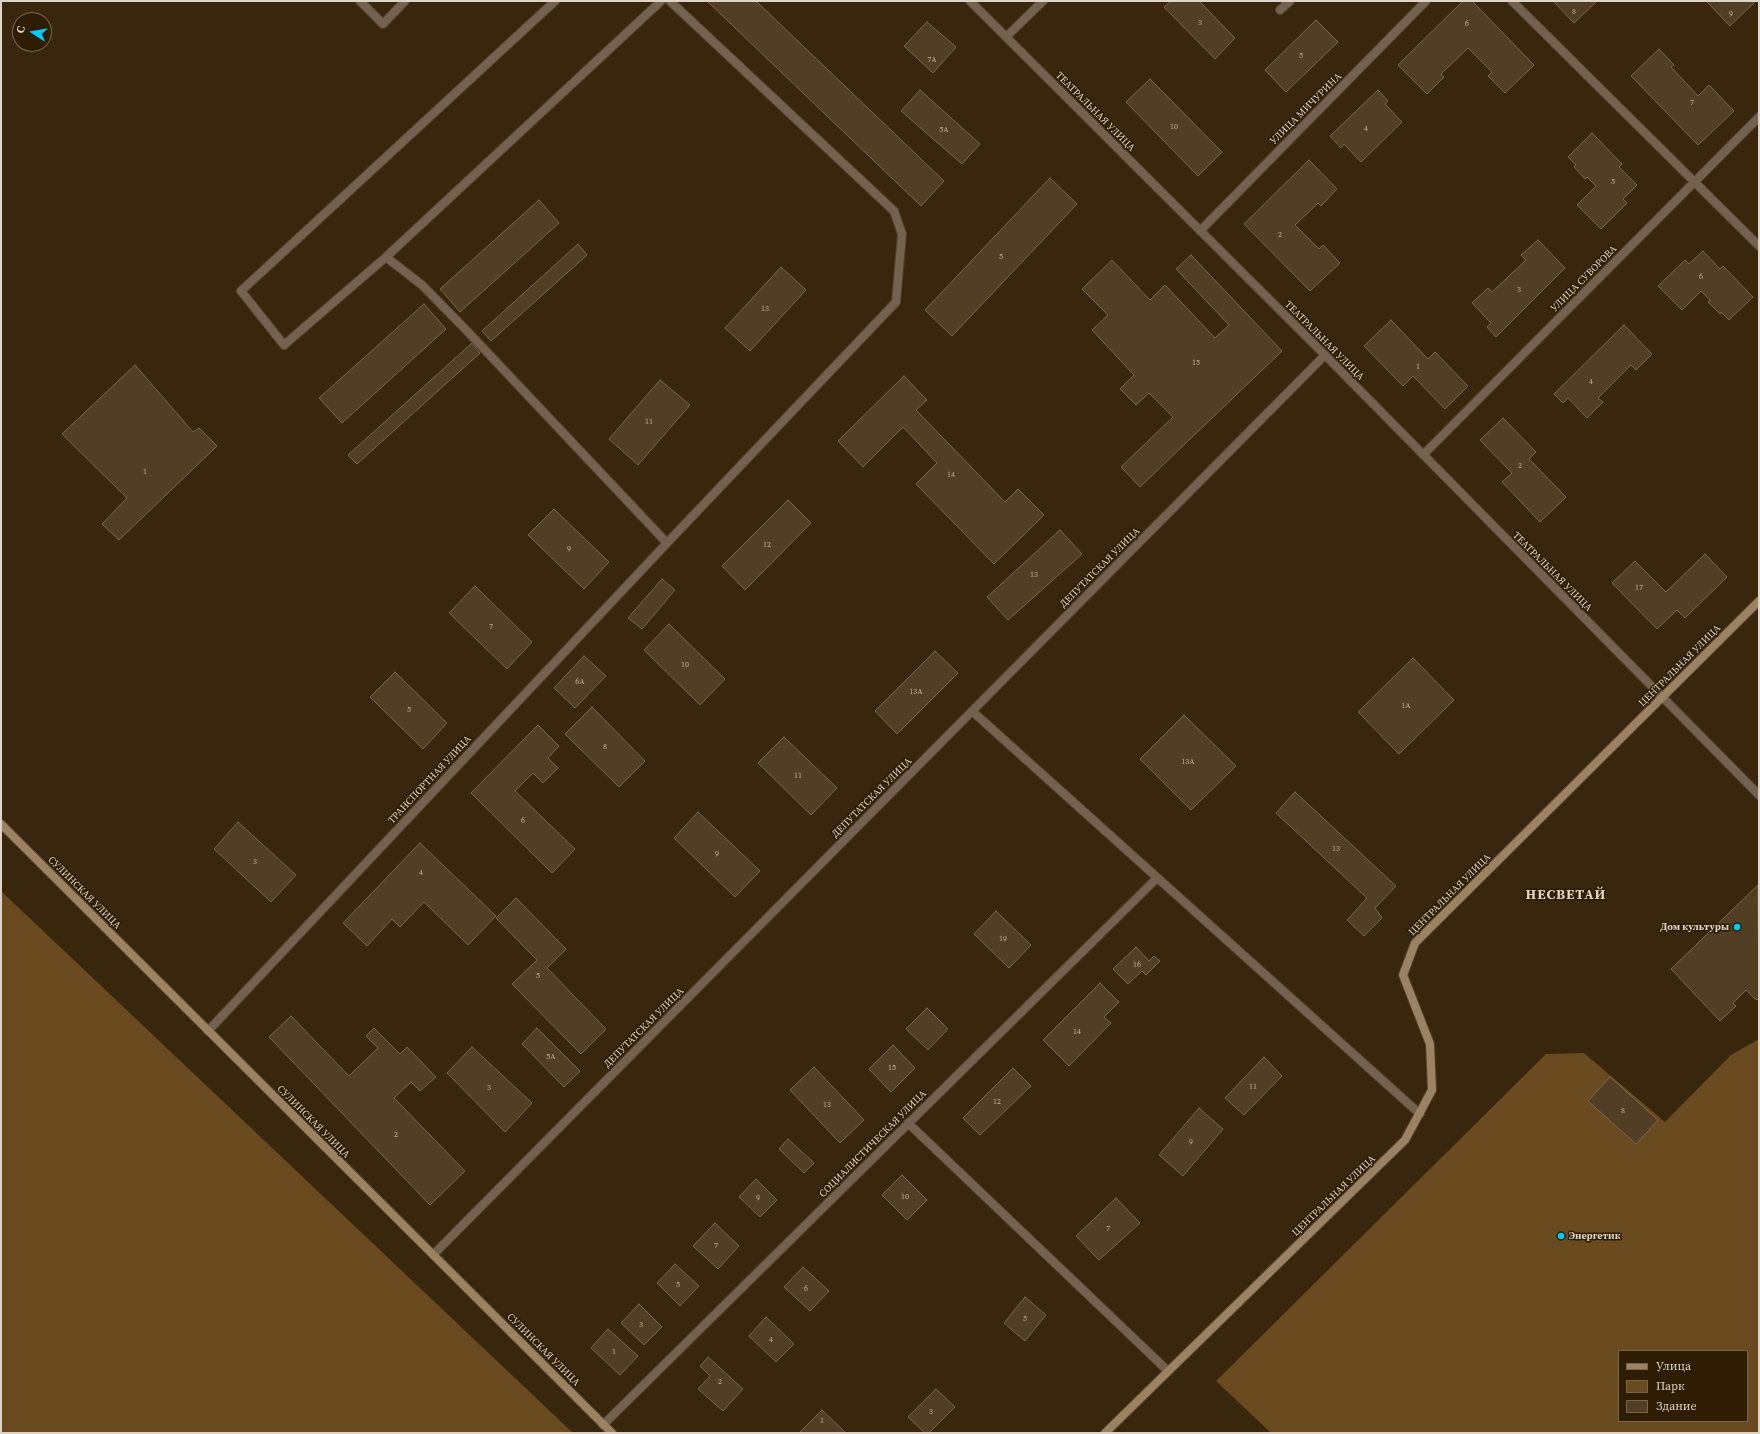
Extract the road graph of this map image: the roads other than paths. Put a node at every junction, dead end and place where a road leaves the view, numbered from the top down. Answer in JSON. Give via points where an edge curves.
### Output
{"nodes":[{"id":1,"x":360,"y":1,"type":"edge"},
{"id":2,"x":405,"y":1,"type":"edge"},
{"id":3,"x":555,"y":1,"type":"edge"},
{"id":4,"x":661,"y":1,"type":"edge"},
{"id":5,"x":670,"y":1,"type":"edge"},
{"id":6,"x":970,"y":1,"type":"edge"},
{"id":7,"x":1043,"y":1,"type":"edge"},
{"id":8,"x":1290,"y":1,"type":"edge"},
{"id":9,"x":1426,"y":1,"type":"edge"},
{"id":10,"x":1512,"y":1,"type":"edge"},
{"id":11,"x":1280,"y":10,"type":"dead end"},
{"id":12,"x":1006,"y":37,"type":"junction"},
{"id":13,"x":1759,"y":118,"type":"edge"},
{"id":14,"x":1694,"y":182,"type":"junction"},
{"id":15,"x":1200,"y":231,"type":"junction"},
{"id":16,"x":1759,"y":246,"type":"edge"},
{"id":17,"x":386,"y":257,"type":"junction"},
{"id":18,"x":1325,"y":355,"type":"junction"},
{"id":19,"x":1422,"y":454,"type":"junction"},
{"id":20,"x":667,"y":543,"type":"junction"},
{"id":21,"x":1759,"y":601,"type":"edge"},
{"id":22,"x":1662,"y":697,"type":"junction"},
{"id":23,"x":972,"y":711,"type":"junction"},
{"id":24,"x":1759,"y":795,"type":"edge"},
{"id":25,"x":1,"y":824,"type":"edge"},
{"id":26,"x":1157,"y":878,"type":"junction"},
{"id":27,"x":208,"y":1031,"type":"junction"},
{"id":28,"x":1420,"y":1114,"type":"junction"},
{"id":29,"x":908,"y":1123,"type":"junction"},
{"id":30,"x":433,"y":1255,"type":"junction"},
{"id":31,"x":1168,"y":1371,"type":"junction"},
{"id":32,"x":603,"y":1424,"type":"junction"},
{"id":33,"x":612,"y":1433,"type":"edge"},
{"id":34,"x":1105,"y":1433,"type":"edge"}],
"edges":[{"from":1,"to":2,"type":"street","via":[[383,24]]},
{"from":3,"to":17,"type":"street","via":[[241,290],[284,345]]},
{"from":4,"to":17,"type":"street"},
{"from":5,"to":20,"type":"street","name":"ТРАНСПОРТНАЯ УЛИЦА","via":[[894,211],[902,234],[896,302]]},
{"from":6,"to":12,"type":"street","name":"ТЕАТРАЛЬНАЯ УЛИЦА"},
{"from":7,"to":12,"type":"street"},
{"from":8,"to":11,"type":"street"},
{"from":9,"to":15,"type":"street","name":"УЛИЦА МИЧУРИНА"},
{"from":10,"to":14,"type":"street"},
{"from":12,"to":15,"type":"street","name":"ТЕАТРАЛЬНАЯ УЛИЦА"},
{"from":13,"to":14,"type":"street","name":"УЛИЦА СУВОРОВА"},
{"from":14,"to":16,"type":"street"},
{"from":14,"to":19,"type":"street","name":"УЛИЦА СУВОРОВА"},
{"from":15,"to":18,"type":"street","name":"ТЕАТРАЛЬНАЯ УЛИЦА"},
{"from":17,"to":20,"type":"street","via":[[422,285]]},
{"from":18,"to":19,"type":"street","name":"ТЕАТРАЛЬНАЯ УЛИЦА"},
{"from":18,"to":23,"type":"street","name":"ДЕПУТАТСКАЯ УЛИЦА"},
{"from":19,"to":22,"type":"street","name":"ТЕАТРАЛЬНАЯ УЛИЦА"},
{"from":20,"to":27,"type":"street","name":"ТРАНСПОРТНАЯ УЛИЦА"},
{"from":21,"to":22,"type":"main road","name":"ЦЕНТРАЛЬНАЯ УЛИЦА"},
{"from":22,"to":24,"type":"street","name":"ТЕАТРАЛЬНАЯ УЛИЦА"},
{"from":22,"to":28,"type":"main road","name":"ЦЕНТРАЛЬНАЯ УЛИЦА","via":[[1415,943],[1403,975],[1430,1044],[1432,1090]]},
{"from":23,"to":26,"type":"street"},
{"from":23,"to":30,"type":"street","name":"ДЕПУТАТСКАЯ УЛИЦА"},
{"from":25,"to":27,"type":"main road","name":"СУЛИНСКАЯ УЛИЦА"},
{"from":26,"to":28,"type":"street"},
{"from":26,"to":29,"type":"street","name":"СОЦИАЛИСТИЧЕСКАЯ УЛИЦА"},
{"from":27,"to":30,"type":"main road","name":"СУЛИНСКАЯ УЛИЦА"},
{"from":28,"to":31,"type":"main road","name":"ЦЕНТРАЛЬНАЯ УЛИЦА","via":[[1406,1140]]},
{"from":29,"to":31,"type":"street"},
{"from":29,"to":32,"type":"street","name":"СОЦИАЛИСТИЧЕСКАЯ УЛИЦА"},
{"from":30,"to":32,"type":"main road","name":"СУЛИНСКАЯ УЛИЦА"},
{"from":31,"to":34,"type":"main road","name":"ЦЕНТРАЛЬНАЯ УЛИЦА"},
{"from":32,"to":33,"type":"main road","name":"СУЛИНСКАЯ УЛИЦА"}]}
